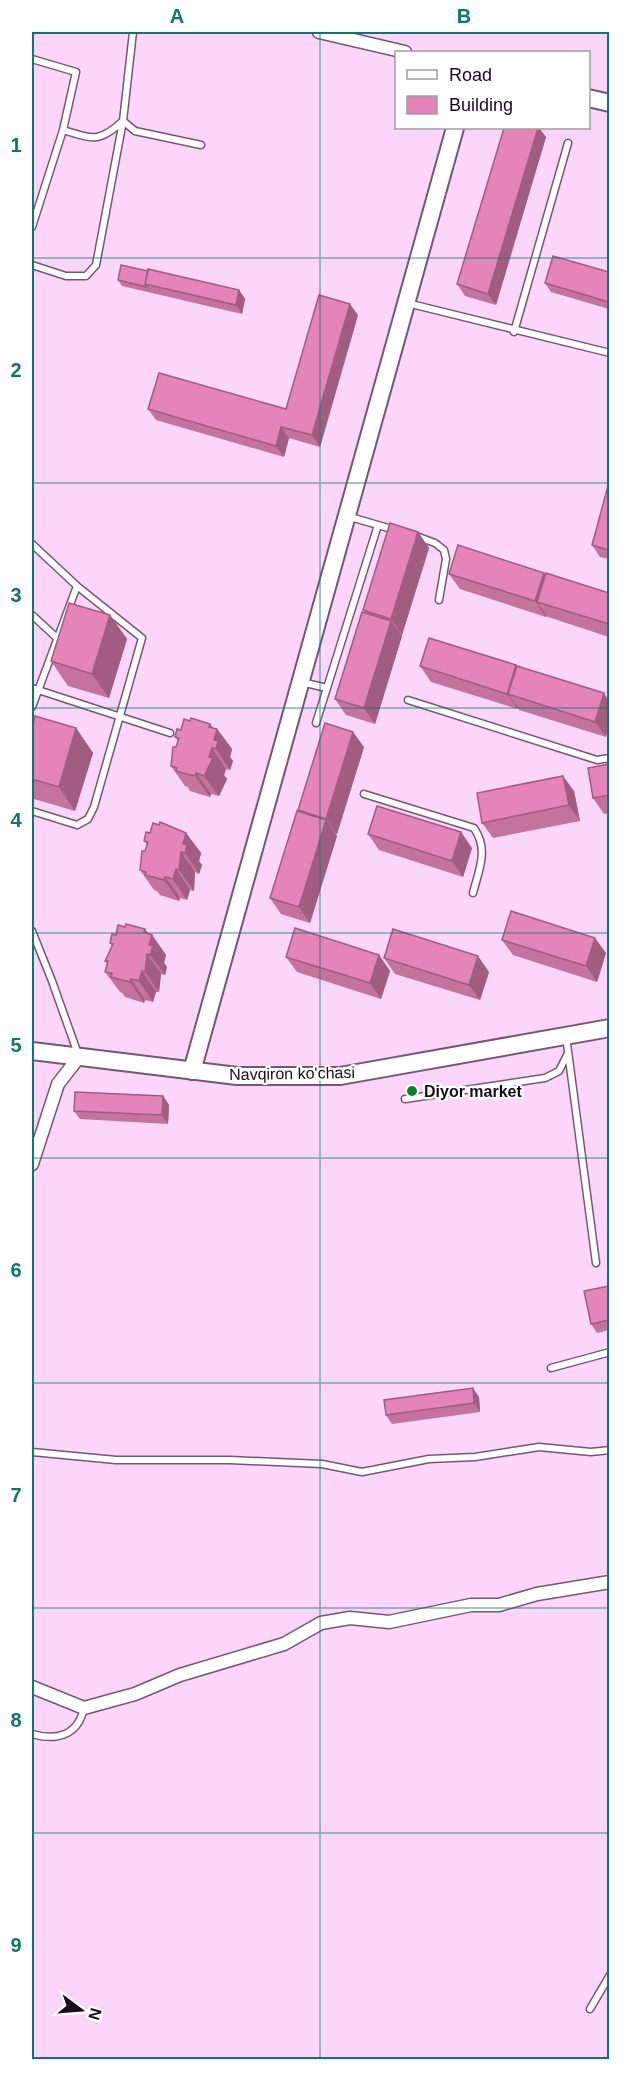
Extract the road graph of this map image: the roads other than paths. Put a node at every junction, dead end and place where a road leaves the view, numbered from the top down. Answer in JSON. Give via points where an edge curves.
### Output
{"nodes":[{"id":1,"x":133,"y":32,"type":"edge"},
{"id":2,"x":321,"y":32,"type":"edge"},
{"id":3,"x":401,"y":51,"type":"edge"},
{"id":4,"x":32,"y":59,"type":"edge"},
{"id":5,"x":590,"y":98,"type":"edge"},
{"id":6,"x":609,"y":103,"type":"edge"},
{"id":7,"x":123,"y":121,"type":"junction"},
{"id":8,"x":455,"y":129,"type":"edge"},
{"id":9,"x":63,"y":130,"type":"junction"},
{"id":10,"x":568,"y":143,"type":"dead end"},
{"id":11,"x":201,"y":145,"type":"dead end"},
{"id":12,"x":32,"y":199,"type":"edge"},
{"id":13,"x":40,"y":201,"type":"junction"},
{"id":14,"x":32,"y":227,"type":"edge"},
{"id":15,"x":32,"y":265,"type":"edge"},
{"id":16,"x":406,"y":303,"type":"junction"},
{"id":17,"x":514,"y":332,"type":"junction"},
{"id":18,"x":609,"y":353,"type":"edge"},
{"id":19,"x":346,"y":516,"type":"junction"},
{"id":20,"x":378,"y":525,"type":"junction"},
{"id":21,"x":401,"y":531,"type":"edge"},
{"id":22,"x":412,"y":535,"type":"edge"},
{"id":23,"x":32,"y":544,"type":"edge"},
{"id":24,"x":77,"y":586,"type":"junction"},
{"id":25,"x":439,"y":600,"type":"dead end"},
{"id":26,"x":32,"y":615,"type":"edge"},
{"id":27,"x":57,"y":638,"type":"junction"},
{"id":28,"x":300,"y":682,"type":"junction"},
{"id":29,"x":327,"y":688,"type":"junction"},
{"id":30,"x":34,"y":689,"type":"edge"},
{"id":31,"x":408,"y":700,"type":"dead end"},
{"id":32,"x":32,"y":707,"type":"edge"},
{"id":33,"x":118,"y":717,"type":"junction"},
{"id":34,"x":316,"y":723,"type":"dead end"},
{"id":35,"x":170,"y":733,"type":"dead end"},
{"id":36,"x":609,"y":758,"type":"edge"},
{"id":37,"x":364,"y":794,"type":"dead end"},
{"id":38,"x":32,"y":811,"type":"edge"},
{"id":39,"x":473,"y":893,"type":"dead end"},
{"id":40,"x":32,"y":932,"type":"edge"},
{"id":41,"x":609,"y":1028,"type":"edge"},
{"id":42,"x":568,"y":1044,"type":"junction"},
{"id":43,"x":32,"y":1051,"type":"edge"},
{"id":44,"x":79,"y":1057,"type":"junction"},
{"id":45,"x":192,"y":1071,"type":"junction"},
{"id":46,"x":405,"y":1099,"type":"dead end"},
{"id":47,"x":32,"y":1164,"type":"edge"},
{"id":48,"x":596,"y":1263,"type":"dead end"},
{"id":49,"x":609,"y":1352,"type":"edge"},
{"id":50,"x":551,"y":1368,"type":"dead end"},
{"id":51,"x":609,"y":1450,"type":"edge"},
{"id":52,"x":32,"y":1452,"type":"edge"},
{"id":53,"x":609,"y":1582,"type":"edge"},
{"id":54,"x":32,"y":1687,"type":"edge"},
{"id":55,"x":84,"y":1708,"type":"junction"},
{"id":56,"x":32,"y":1734,"type":"edge"},
{"id":57,"x":609,"y":1975,"type":"edge"},
{"id":58,"x":590,"y":2008,"type":"dead end"}],
"edges":[{"from":1,"to":7,"type":"lane"},
{"from":2,"to":3,"type":"street"},
{"from":4,"to":9,"type":"lane","via":[[76,72]]},
{"from":5,"to":6,"type":"street"},
{"from":7,"to":9,"type":"lane","via":[[107,136],[88,137]]},
{"from":7,"to":11,"type":"lane","via":[[135,131]]},
{"from":7,"to":15,"type":"lane","via":[[96,264],[86,276],[66,276]]},
{"from":8,"to":16,"type":"street"},
{"from":9,"to":13,"type":"lane"},
{"from":10,"to":17,"type":"lane"},
{"from":12,"to":13,"type":"lane"},
{"from":13,"to":14,"type":"lane"},
{"from":16,"to":17,"type":"lane"},
{"from":16,"to":19,"type":"street"},
{"from":17,"to":18,"type":"lane"},
{"from":19,"to":20,"type":"lane"},
{"from":19,"to":28,"type":"street"},
{"from":20,"to":21,"type":"lane"},
{"from":20,"to":29,"type":"lane"},
{"from":22,"to":25,"type":"lane","via":[[444,550]]},
{"from":23,"to":24,"type":"lane"},
{"from":24,"to":27,"type":"lane"},
{"from":24,"to":33,"type":"lane","via":[[142,638]]},
{"from":26,"to":27,"type":"lane"},
{"from":27,"to":30,"type":"lane"},
{"from":28,"to":29,"type":"lane"},
{"from":28,"to":45,"type":"street"},
{"from":29,"to":34,"type":"lane"},
{"from":30,"to":32,"type":"lane"},
{"from":30,"to":33,"type":"lane"},
{"from":31,"to":36,"type":"lane","via":[[597,760]]},
{"from":33,"to":35,"type":"lane"},
{"from":33,"to":38,"type":"lane","via":[[88,819],[77,825]]},
{"from":37,"to":39,"type":"lane","via":[[474,828],[483,840]]},
{"from":40,"to":44,"type":"lane"},
{"from":41,"to":42,"type":"street","name":"Navqiron ko'chasi"},
{"from":42,"to":45,"type":"street","name":"Navqiron ko'chasi","via":[[340,1076],[237,1076]]},
{"from":42,"to":46,"type":"lane","via":[[559,1071],[545,1078]]},
{"from":42,"to":48,"type":"lane"},
{"from":43,"to":44,"type":"street","name":"Navqiron ko'chasi"},
{"from":44,"to":45,"type":"street","name":"Navqiron ko'chasi"},
{"from":44,"to":47,"type":"street","via":[[58,1084]]},
{"from":49,"to":50,"type":"lane"},
{"from":51,"to":52,"type":"lane","via":[[539,1447],[475,1457],[429,1459],[362,1472],[322,1464],[116,1460]]},
{"from":53,"to":55,"type":"street","via":[[389,1622],[350,1618],[321,1623],[284,1644]]},
{"from":54,"to":55,"type":"street"},
{"from":55,"to":56,"type":"lane","via":[[82,1721],[69,1735],[48,1738]]},
{"from":57,"to":58,"type":"lane"}]}
